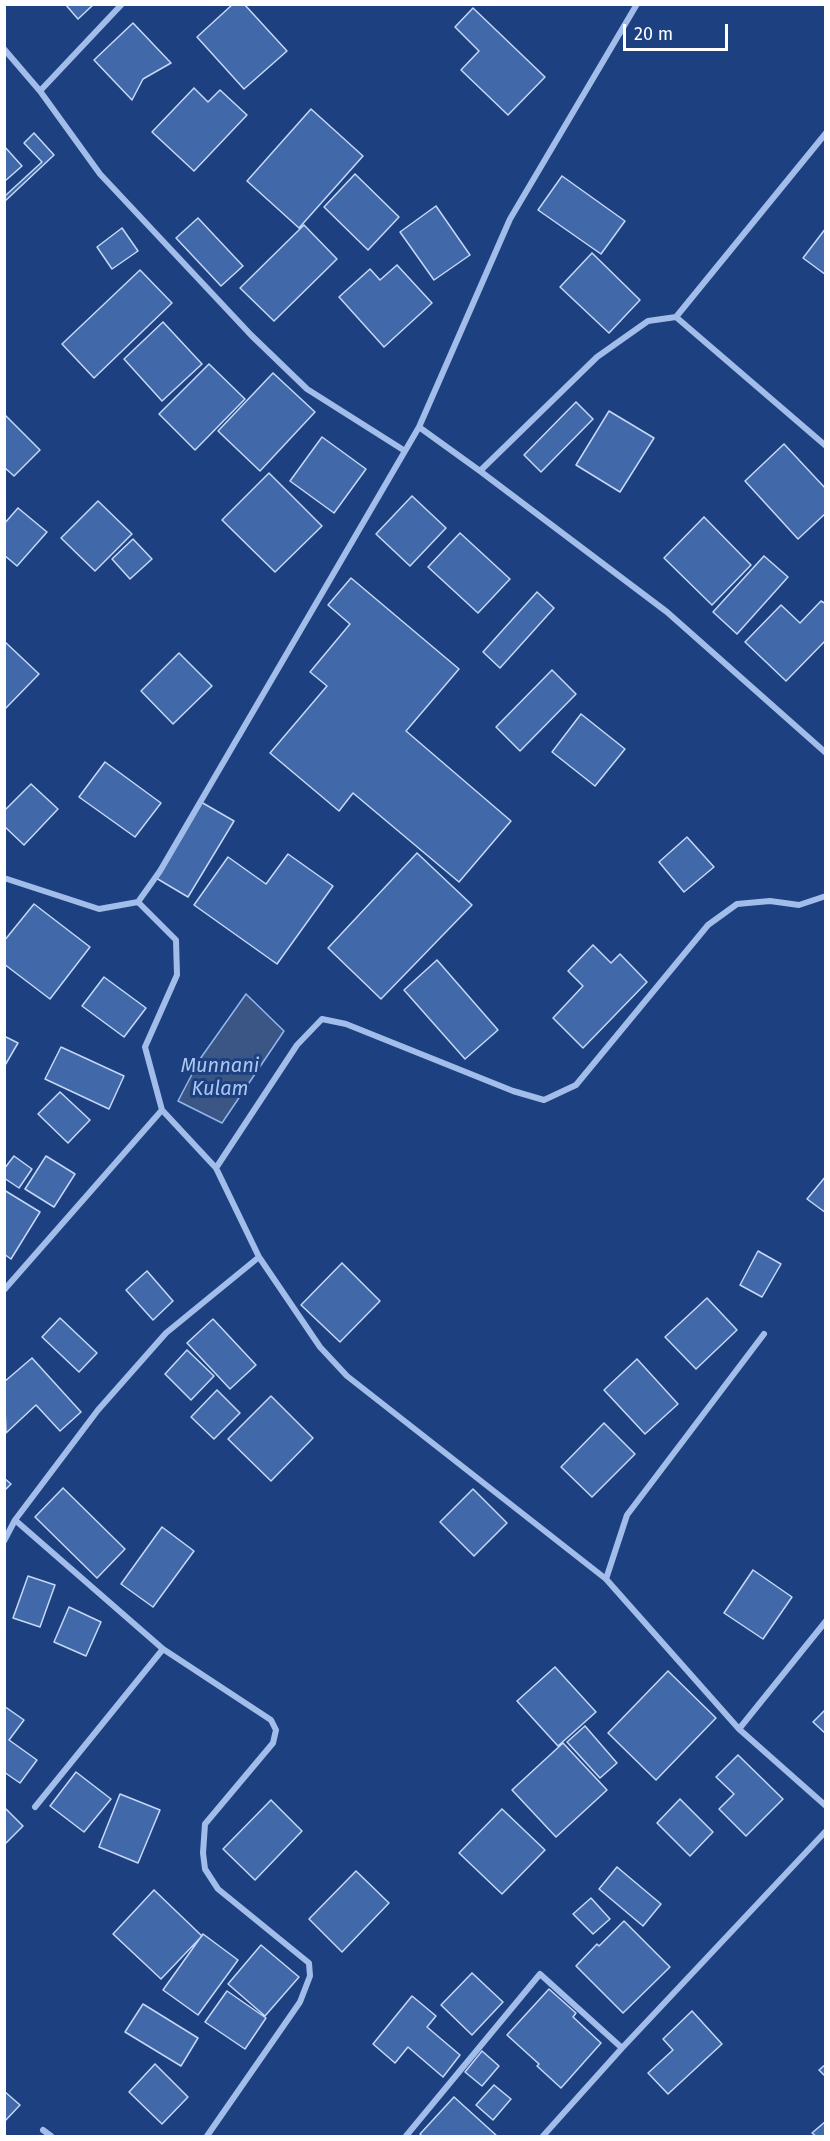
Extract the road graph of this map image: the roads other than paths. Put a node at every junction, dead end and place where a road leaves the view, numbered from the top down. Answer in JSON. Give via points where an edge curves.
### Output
{"nodes":[{"id":1,"x":122,"y":4,"type":"edge"},
{"id":2,"x":637,"y":4,"type":"edge"},
{"id":3,"x":4,"y":49,"type":"edge"},
{"id":4,"x":40,"y":92,"type":"junction"},
{"id":5,"x":825,"y":133,"type":"edge"},
{"id":6,"x":676,"y":317,"type":"junction"},
{"id":7,"x":419,"y":427,"type":"junction"},
{"id":8,"x":825,"y":446,"type":"edge"},
{"id":9,"x":405,"y":451,"type":"junction"},
{"id":10,"x":480,"y":471,"type":"junction"},
{"id":11,"x":825,"y":753,"type":"edge"},
{"id":12,"x":4,"y":878,"type":"edge"},
{"id":13,"x":825,"y":896,"type":"edge"},
{"id":14,"x":138,"y":902,"type":"junction"},
{"id":15,"x":162,"y":1110,"type":"junction"},
{"id":16,"x":216,"y":1168,"type":"junction"},
{"id":17,"x":259,"y":1257,"type":"junction"},
{"id":18,"x":4,"y":1290,"type":"edge"},
{"id":19,"x":764,"y":1334,"type":"dead end"},
{"id":20,"x":15,"y":1520,"type":"junction"},
{"id":21,"x":4,"y":1541,"type":"edge"},
{"id":22,"x":606,"y":1579,"type":"junction"},
{"id":23,"x":825,"y":1621,"type":"edge"},
{"id":24,"x":163,"y":1649,"type":"junction"},
{"id":25,"x":739,"y":1729,"type":"junction"},
{"id":26,"x":825,"y":1806,"type":"edge"},
{"id":27,"x":35,"y":1807,"type":"dead end"},
{"id":28,"x":825,"y":1831,"type":"edge"},
{"id":29,"x":622,"y":2048,"type":"junction"},
{"id":30,"x":43,"y":2130,"type":"dead end"},
{"id":31,"x":51,"y":2136,"type":"edge"},
{"id":32,"x":207,"y":2136,"type":"edge"},
{"id":33,"x":406,"y":2136,"type":"edge"},
{"id":34,"x":543,"y":2136,"type":"edge"}],
"edges":[{"from":1,"to":4,"type":"street"},
{"from":2,"to":7,"type":"street","via":[[510,219]]},
{"from":3,"to":4,"type":"street"},
{"from":4,"to":9,"type":"street","via":[[100,174],[250,335],[307,389]]},
{"from":5,"to":6,"type":"street"},
{"from":6,"to":8,"type":"street"},
{"from":6,"to":10,"type":"street","via":[[648,321],[597,357]]},
{"from":7,"to":9,"type":"street"},
{"from":7,"to":10,"type":"street"},
{"from":9,"to":14,"type":"street"},
{"from":10,"to":11,"type":"street","via":[[667,612]]},
{"from":12,"to":14,"type":"street","via":[[99,909]]},
{"from":13,"to":16,"type":"street","via":[[800,905],[770,901],[737,904],[708,925],[576,1085],[544,1100],[346,1024],[322,1019],[297,1045]]},
{"from":14,"to":15,"type":"street","via":[[176,940],[177,975],[145,1047]]},
{"from":15,"to":16,"type":"street"},
{"from":15,"to":18,"type":"street"},
{"from":16,"to":17,"type":"street"},
{"from":17,"to":20,"type":"street","via":[[166,1334],[98,1410]]},
{"from":17,"to":22,"type":"street","via":[[320,1347],[346,1376]]},
{"from":19,"to":22,"type":"street","via":[[627,1515]]},
{"from":20,"to":21,"type":"street"},
{"from":20,"to":24,"type":"street"},
{"from":22,"to":25,"type":"street"},
{"from":23,"to":25,"type":"street"},
{"from":24,"to":27,"type":"street"},
{"from":24,"to":32,"type":"street","via":[[271,1720],[276,1730],[273,1743],[206,1824],[202,1853],[205,1869],[218,1889],[309,1963],[310,1976],[300,2002]]},
{"from":25,"to":26,"type":"street"},
{"from":28,"to":29,"type":"street"},
{"from":29,"to":33,"type":"street","via":[[540,1974]]},
{"from":29,"to":34,"type":"street"},
{"from":30,"to":31,"type":"street"}]}
